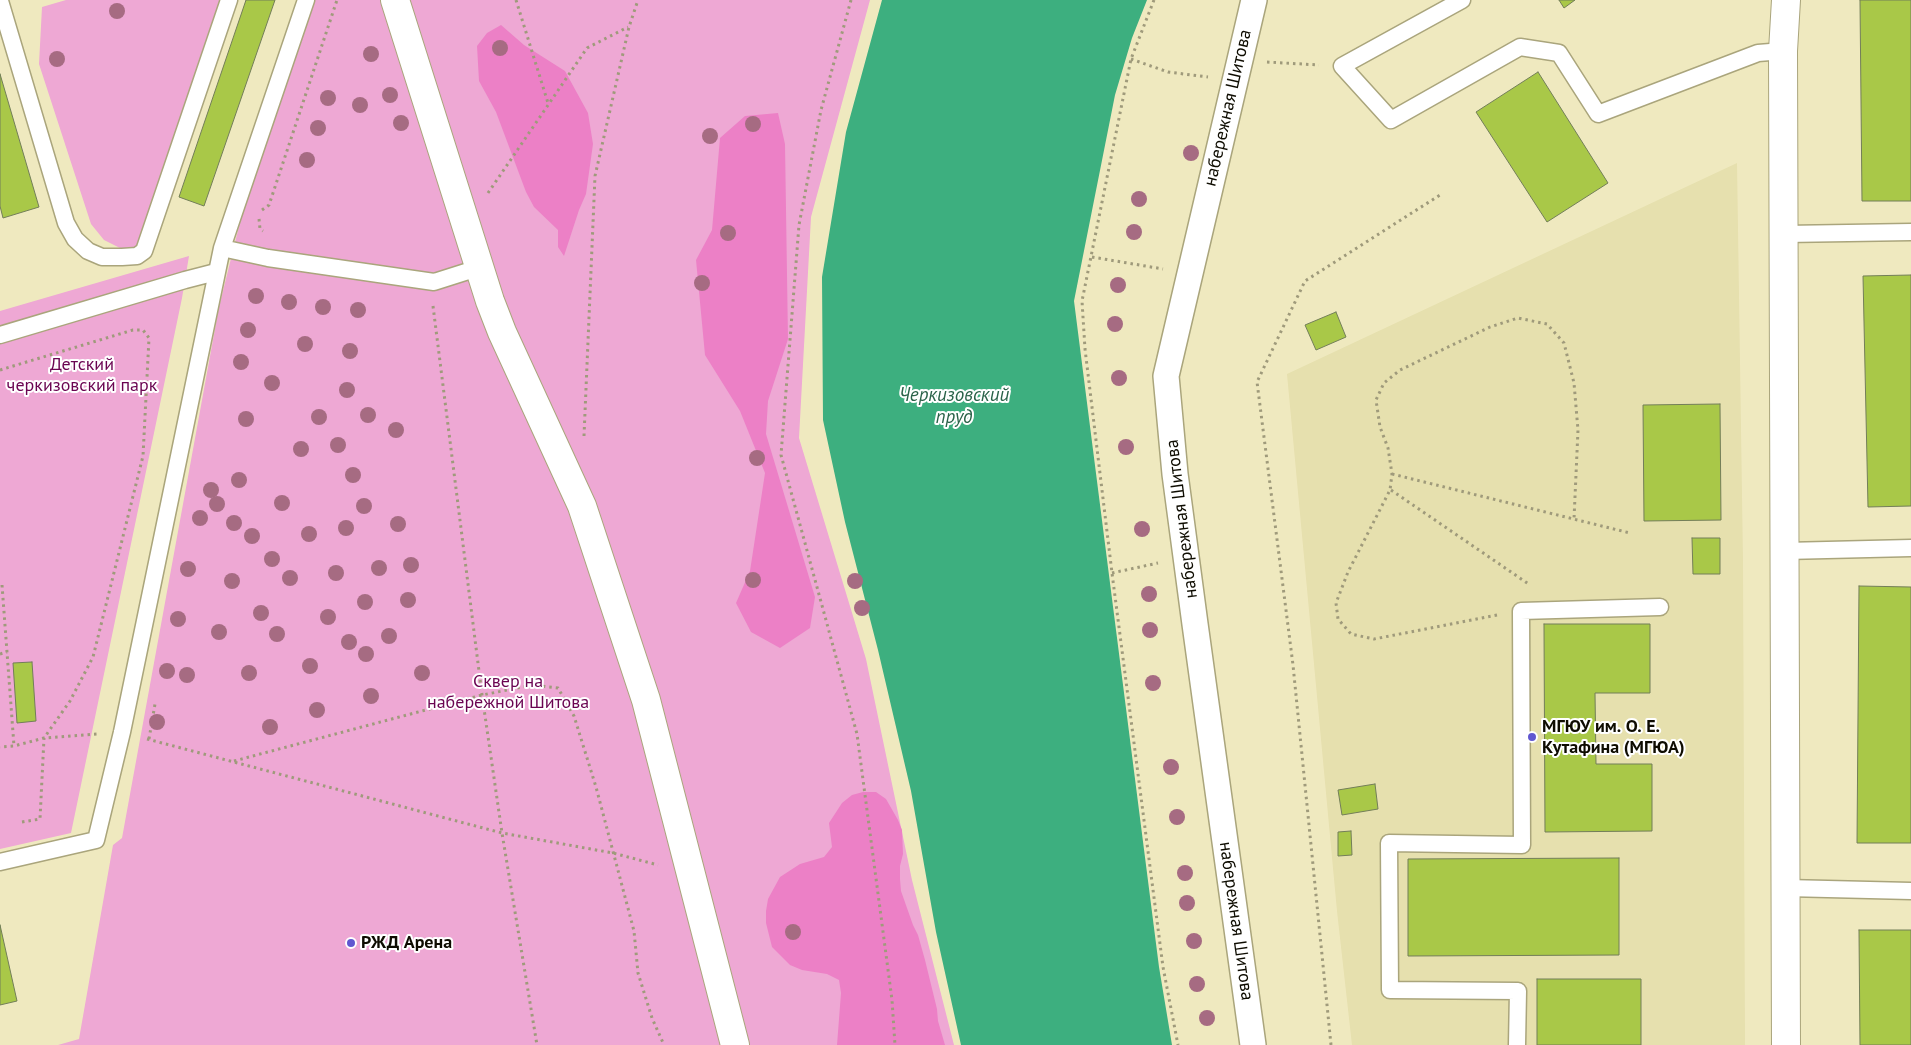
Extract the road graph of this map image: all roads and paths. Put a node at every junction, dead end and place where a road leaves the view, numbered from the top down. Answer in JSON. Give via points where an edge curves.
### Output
{"nodes":[{"id":1,"x":229,"y":0,"type":"edge"},
{"id":2,"x":306,"y":0,"type":"edge"},
{"id":3,"x":337,"y":0,"type":"edge"},
{"id":4,"x":395,"y":0,"type":"edge"},
{"id":5,"x":516,"y":0,"type":"edge"},
{"id":6,"x":638,"y":0,"type":"edge"},
{"id":7,"x":851,"y":0,"type":"edge"},
{"id":8,"x":1154,"y":0,"type":"edge"},
{"id":9,"x":1254,"y":0,"type":"edge"},
{"id":10,"x":1462,"y":0,"type":"edge"},
{"id":11,"x":1786,"y":0,"type":"edge"},
{"id":12,"x":0,"y":1,"type":"edge"},
{"id":13,"x":629,"y":27,"type":"junction"},
{"id":14,"x":1783,"y":51,"type":"junction"},
{"id":15,"x":1131,"y":59,"type":"junction"},
{"id":16,"x":1342,"y":66,"type":"junction"},
{"id":17,"x":1236,"y":70,"type":"junction"},
{"id":18,"x":548,"y":103,"type":"junction"},
{"id":19,"x":1440,"y":195,"type":"dead end"},
{"id":20,"x":484,"y":199,"type":"dead end"},
{"id":21,"x":1911,"y":232,"type":"edge"},
{"id":22,"x":266,"y":234,"type":"dead end"},
{"id":23,"x":1785,"y":234,"type":"junction"},
{"id":24,"x":222,"y":248,"type":"junction"},
{"id":25,"x":1092,"y":257,"type":"junction"},
{"id":26,"x":478,"y":268,"type":"junction"},
{"id":27,"x":216,"y":272,"type":"junction"},
{"id":28,"x":1190,"y":274,"type":"junction"},
{"id":29,"x":433,"y":300,"type":"dead end"},
{"id":30,"x":0,"y":335,"type":"edge"},
{"id":31,"x":0,"y":370,"type":"edge"},
{"id":32,"x":584,"y":444,"type":"dead end"},
{"id":33,"x":1392,"y":474,"type":"junction"},
{"id":34,"x":1390,"y":490,"type":"junction"},
{"id":35,"x":1574,"y":519,"type":"junction"},
{"id":36,"x":1630,"y":533,"type":"dead end"},
{"id":37,"x":1911,"y":548,"type":"edge"},
{"id":38,"x":1785,"y":551,"type":"junction"},
{"id":39,"x":1141,"y":567,"type":"dead end"},
{"id":40,"x":1112,"y":573,"type":"junction"},
{"id":41,"x":2,"y":585,"type":"dead end"},
{"id":42,"x":1660,"y":607,"type":"dead end"},
{"id":43,"x":1566,"y":609,"type":"junction"},
{"id":44,"x":1521,"y":611,"type":"junction"},
{"id":45,"x":7,"y":652,"type":"junction"},
{"id":46,"x":0,"y":654,"type":"edge"},
{"id":47,"x":482,"y":695,"type":"junction"},
{"id":48,"x":156,"y":700,"type":"dead end"},
{"id":49,"x":149,"y":739,"type":"dead end"},
{"id":50,"x":14,"y":746,"type":"junction"},
{"id":51,"x":0,"y":747,"type":"edge"},
{"id":52,"x":502,"y":833,"type":"junction"},
{"id":53,"x":613,"y":854,"type":"junction"},
{"id":54,"x":0,"y":862,"type":"edge"},
{"id":55,"x":1786,"y":888,"type":"junction"},
{"id":56,"x":1911,"y":891,"type":"edge"},
{"id":57,"x":537,"y":1045,"type":"edge"},
{"id":58,"x":664,"y":1045,"type":"edge"},
{"id":59,"x":735,"y":1045,"type":"edge"},
{"id":60,"x":895,"y":1045,"type":"edge"},
{"id":61,"x":1178,"y":1045,"type":"edge"},
{"id":62,"x":1253,"y":1045,"type":"edge"},
{"id":63,"x":1331,"y":1045,"type":"edge"},
{"id":64,"x":1517,"y":1045,"type":"edge"},
{"id":65,"x":1786,"y":1045,"type":"edge"}],
"edges":[{"from":1,"to":12,"type":"lane","via":[[144,251],[137,256],[122,257],[88,251],[66,223]]},
{"from":2,"to":24,"type":"lane"},
{"from":3,"to":22,"type":"path","via":[[269,205],[258,213],[260,229]]},
{"from":4,"to":26,"type":"street"},
{"from":5,"to":18,"type":"path"},
{"from":6,"to":13,"type":"path"},
{"from":7,"to":60,"type":"path","via":[[821,110],[798,225],[781,455],[857,734]]},
{"from":8,"to":15,"type":"path"},
{"from":9,"to":17,"type":"street","name":"набережная Шитова"},
{"from":10,"to":16,"type":"lane"},
{"from":11,"to":14,"type":"street"},
{"from":13,"to":18,"type":"path","via":[[587,48]]},
{"from":13,"to":32,"type":"path","via":[[595,176]]},
{"from":14,"to":16,"type":"lane","via":[[1758,53],[1598,114],[1559,53],[1520,47],[1391,120]]},
{"from":14,"to":23,"type":"street"},
{"from":15,"to":17,"type":"path","via":[[1168,72]]},
{"from":15,"to":25,"type":"path"},
{"from":16,"to":17,"type":"path"},
{"from":17,"to":28,"type":"street","name":"набережная Шитова"},
{"from":18,"to":20,"type":"path"},
{"from":19,"to":63,"type":"path","via":[[1305,281],[1257,382],[1292,665]]},
{"from":21,"to":23,"type":"lane"},
{"from":23,"to":38,"type":"street"},
{"from":24,"to":26,"type":"lane","via":[[268,258],[434,282]]},
{"from":24,"to":27,"type":"lane"},
{"from":25,"to":28,"type":"path"},
{"from":25,"to":40,"type":"path","via":[[1082,301],[1085,349]]},
{"from":26,"to":59,"type":"street","via":[[502,332],[582,506],[646,700]]},
{"from":27,"to":30,"type":"lane"},
{"from":27,"to":54,"type":"lane","via":[[122,732],[96,840]]},
{"from":28,"to":62,"type":"street","name":"набережная Шитова","via":[[1166,376],[1186,557]]},
{"from":29,"to":47,"type":"path"},
{"from":31,"to":50,"type":"path","via":[[133,330],[143,330],[149,338],[143,456],[93,657],[70,701],[44,738]]},
{"from":33,"to":34,"type":"path"},
{"from":33,"to":35,"type":"path"},
{"from":33,"to":35,"type":"path","via":[[1376,400],[1384,383],[1400,370],[1490,327],[1518,318],[1547,324],[1564,343],[1574,383],[1578,430]]},
{"from":34,"to":43,"type":"path"},
{"from":34,"to":44,"type":"path","via":[[1348,572],[1336,603],[1338,619],[1351,634],[1374,639]]},
{"from":35,"to":36,"type":"path"},
{"from":37,"to":38,"type":"lane"},
{"from":38,"to":55,"type":"street"},
{"from":39,"to":40,"type":"path"},
{"from":40,"to":61,"type":"path","via":[[1163,967]]},
{"from":41,"to":45,"type":"path"},
{"from":42,"to":43,"type":"lane"},
{"from":43,"to":44,"type":"lane"},
{"from":44,"to":64,"type":"lane","via":[[1522,845],[1389,843],[1390,990],[1518,991]]},
{"from":45,"to":46,"type":"path"},
{"from":45,"to":50,"type":"path"},
{"from":47,"to":52,"type":"path"},
{"from":47,"to":52,"type":"path","via":[[234,762]]},
{"from":47,"to":53,"type":"path","via":[[534,685],[558,688],[574,716]]},
{"from":48,"to":49,"type":"path"},
{"from":50,"to":51,"type":"path"},
{"from":52,"to":53,"type":"path"},
{"from":52,"to":57,"type":"path"},
{"from":53,"to":58,"type":"path","via":[[634,931],[638,973]]},
{"from":55,"to":56,"type":"lane"},
{"from":55,"to":65,"type":"street"}]}
